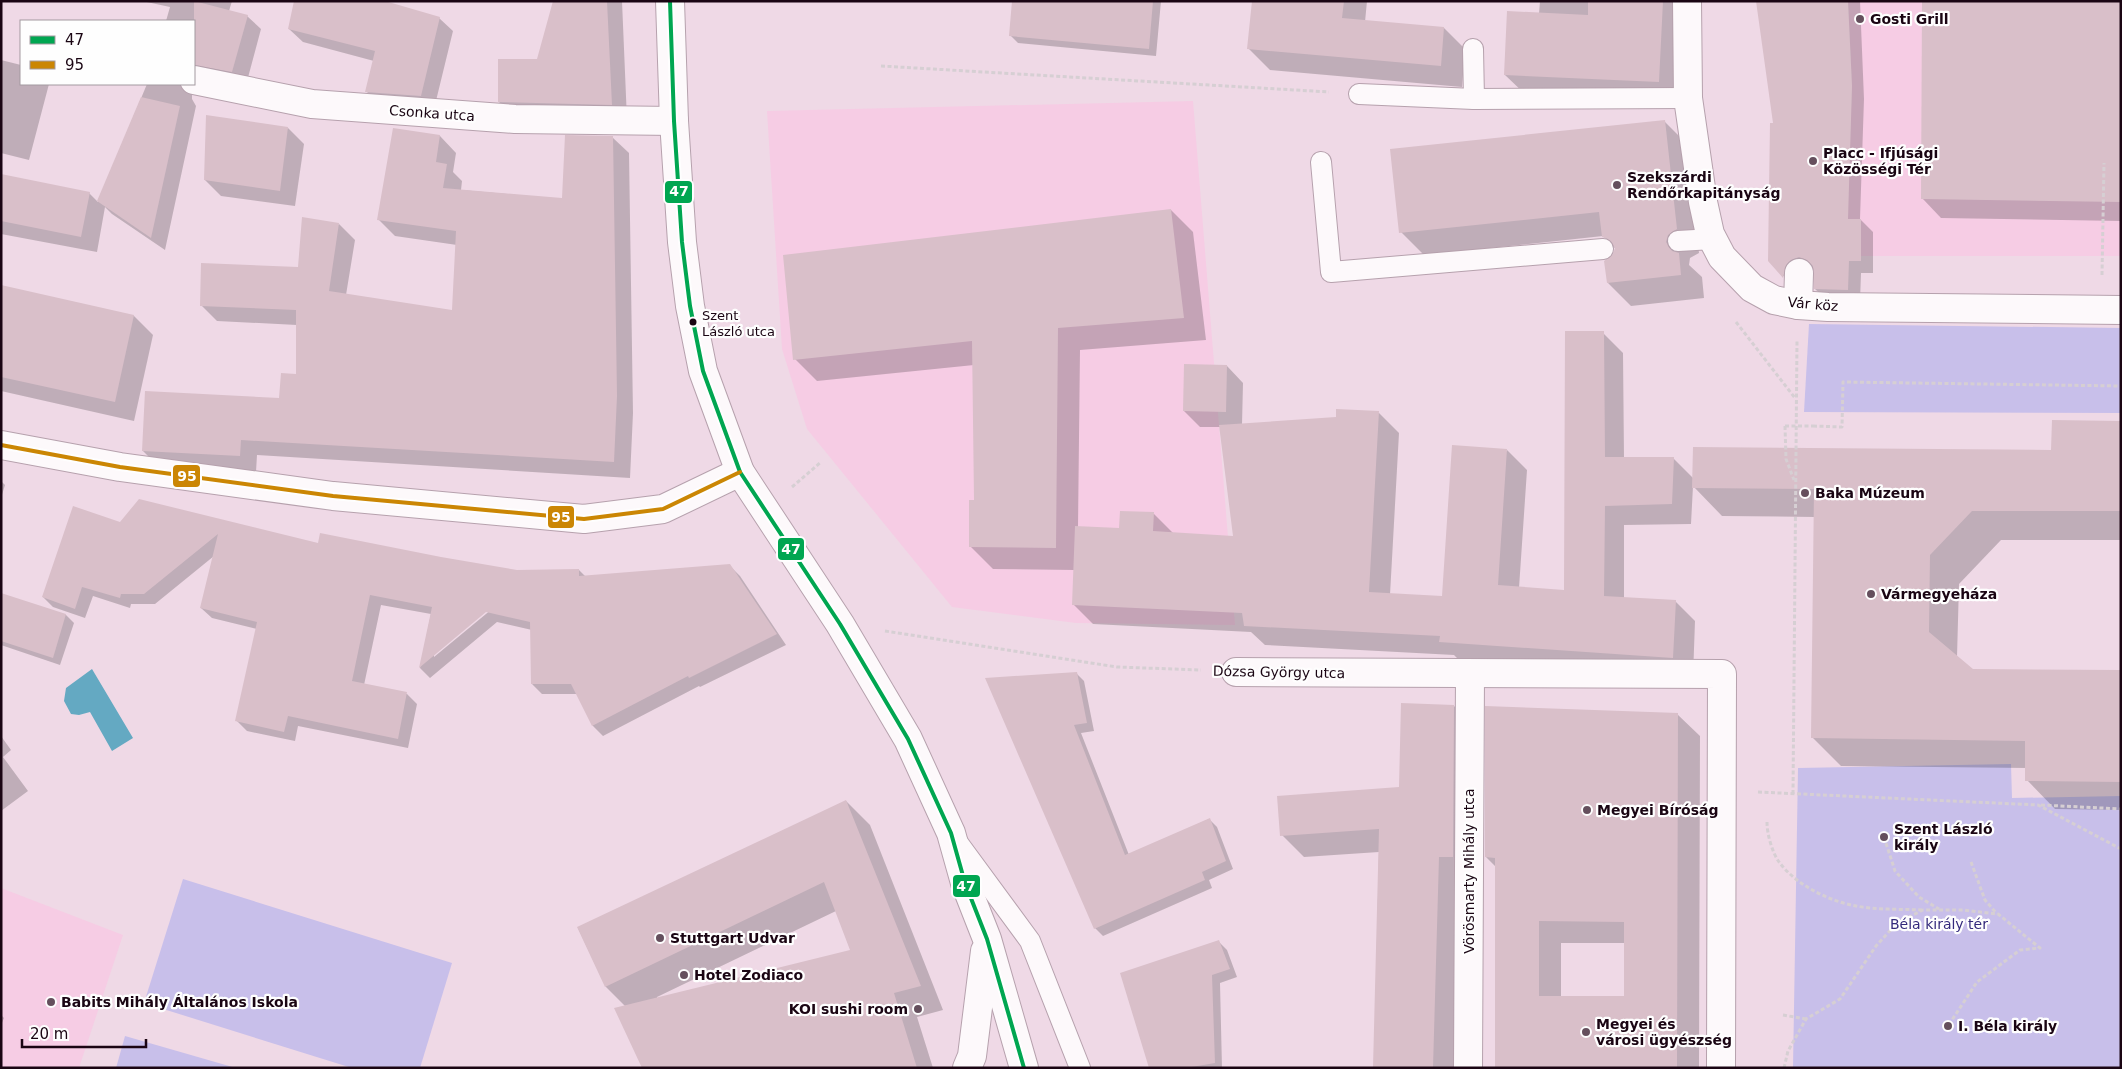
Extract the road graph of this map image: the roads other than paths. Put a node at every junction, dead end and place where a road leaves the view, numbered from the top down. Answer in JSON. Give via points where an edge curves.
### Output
{"nodes":[{"id":1,"x":670,"y":1,"type":"edge"},
{"id":2,"x":1687,"y":1,"type":"edge"},
{"id":3,"x":1473,"y":48,"type":"dead end"},
{"id":4,"x":195,"y":80,"type":"edge"},
{"id":5,"x":1360,"y":94,"type":"road end"},
{"id":6,"x":1688,"y":98,"type":"junction"},
{"id":7,"x":1474,"y":99,"type":"junction"},
{"id":8,"x":674,"y":121,"type":"junction"},
{"id":9,"x":1321,"y":162,"type":"dead end"},
{"id":10,"x":1713,"y":238,"type":"junction"},
{"id":11,"x":1678,"y":241,"type":"dead end"},
{"id":12,"x":1603,"y":249,"type":"dead end"},
{"id":13,"x":1799,"y":273,"type":"dead end"},
{"id":14,"x":1798,"y":305,"type":"junction"},
{"id":15,"x":2121,"y":310,"type":"edge"},
{"id":16,"x":1,"y":445,"type":"edge"},
{"id":17,"x":740,"y":472,"type":"junction"},
{"id":18,"x":1236,"y":672,"type":"road end"},
{"id":19,"x":1470,"y":674,"type":"junction"},
{"id":20,"x":951,"y":833,"type":"junction"},
{"id":21,"x":987,"y":939,"type":"junction"},
{"id":22,"x":967,"y":1068,"type":"edge"},
{"id":23,"x":1024,"y":1068,"type":"edge"},
{"id":24,"x":1080,"y":1068,"type":"edge"},
{"id":25,"x":1468,"y":1068,"type":"edge"},
{"id":26,"x":1721,"y":1068,"type":"edge"}],
"edges":[{"from":1,"to":8,"type":"street"},
{"from":2,"to":6,"type":"street","name":"Vár köz"},
{"from":3,"to":7,"type":"lane"},
{"from":4,"to":8,"type":"street","name":"Csonka utca","via":[[312,104],[516,118]]},
{"from":5,"to":7,"type":"lane"},
{"from":6,"to":7,"type":"lane"},
{"from":6,"to":10,"type":"street","name":"Vár köz","via":[[1703,202]]},
{"from":8,"to":17,"type":"street","via":[[682,242],[692,315],[703,371]]},
{"from":9,"to":12,"type":"lane","via":[[1331,272]]},
{"from":10,"to":11,"type":"lane"},
{"from":10,"to":14,"type":"street","name":"Vár köz","via":[[1722,257],[1752,288],[1774,300]]},
{"from":13,"to":14,"type":"street"},
{"from":14,"to":15,"type":"street","name":"Vár köz"},
{"from":16,"to":17,"type":"street","via":[[120,467],[333,496],[584,519],[663,509]]},
{"from":17,"to":20,"type":"street","via":[[840,624],[908,739]]},
{"from":18,"to":19,"type":"street","name":"Dózsa György utca"},
{"from":19,"to":25,"type":"street","name":"Vörösmarty Mihály utca"},
{"from":19,"to":26,"type":"street","name":"Dózsa György utca","via":[[1722,674]]},
{"from":20,"to":21,"type":"street","via":[[965,883]]},
{"from":20,"to":24,"type":"lane","via":[[1030,941]]},
{"from":21,"to":22,"type":"street","via":[[972,1056]]},
{"from":21,"to":23,"type":"street"}]}
